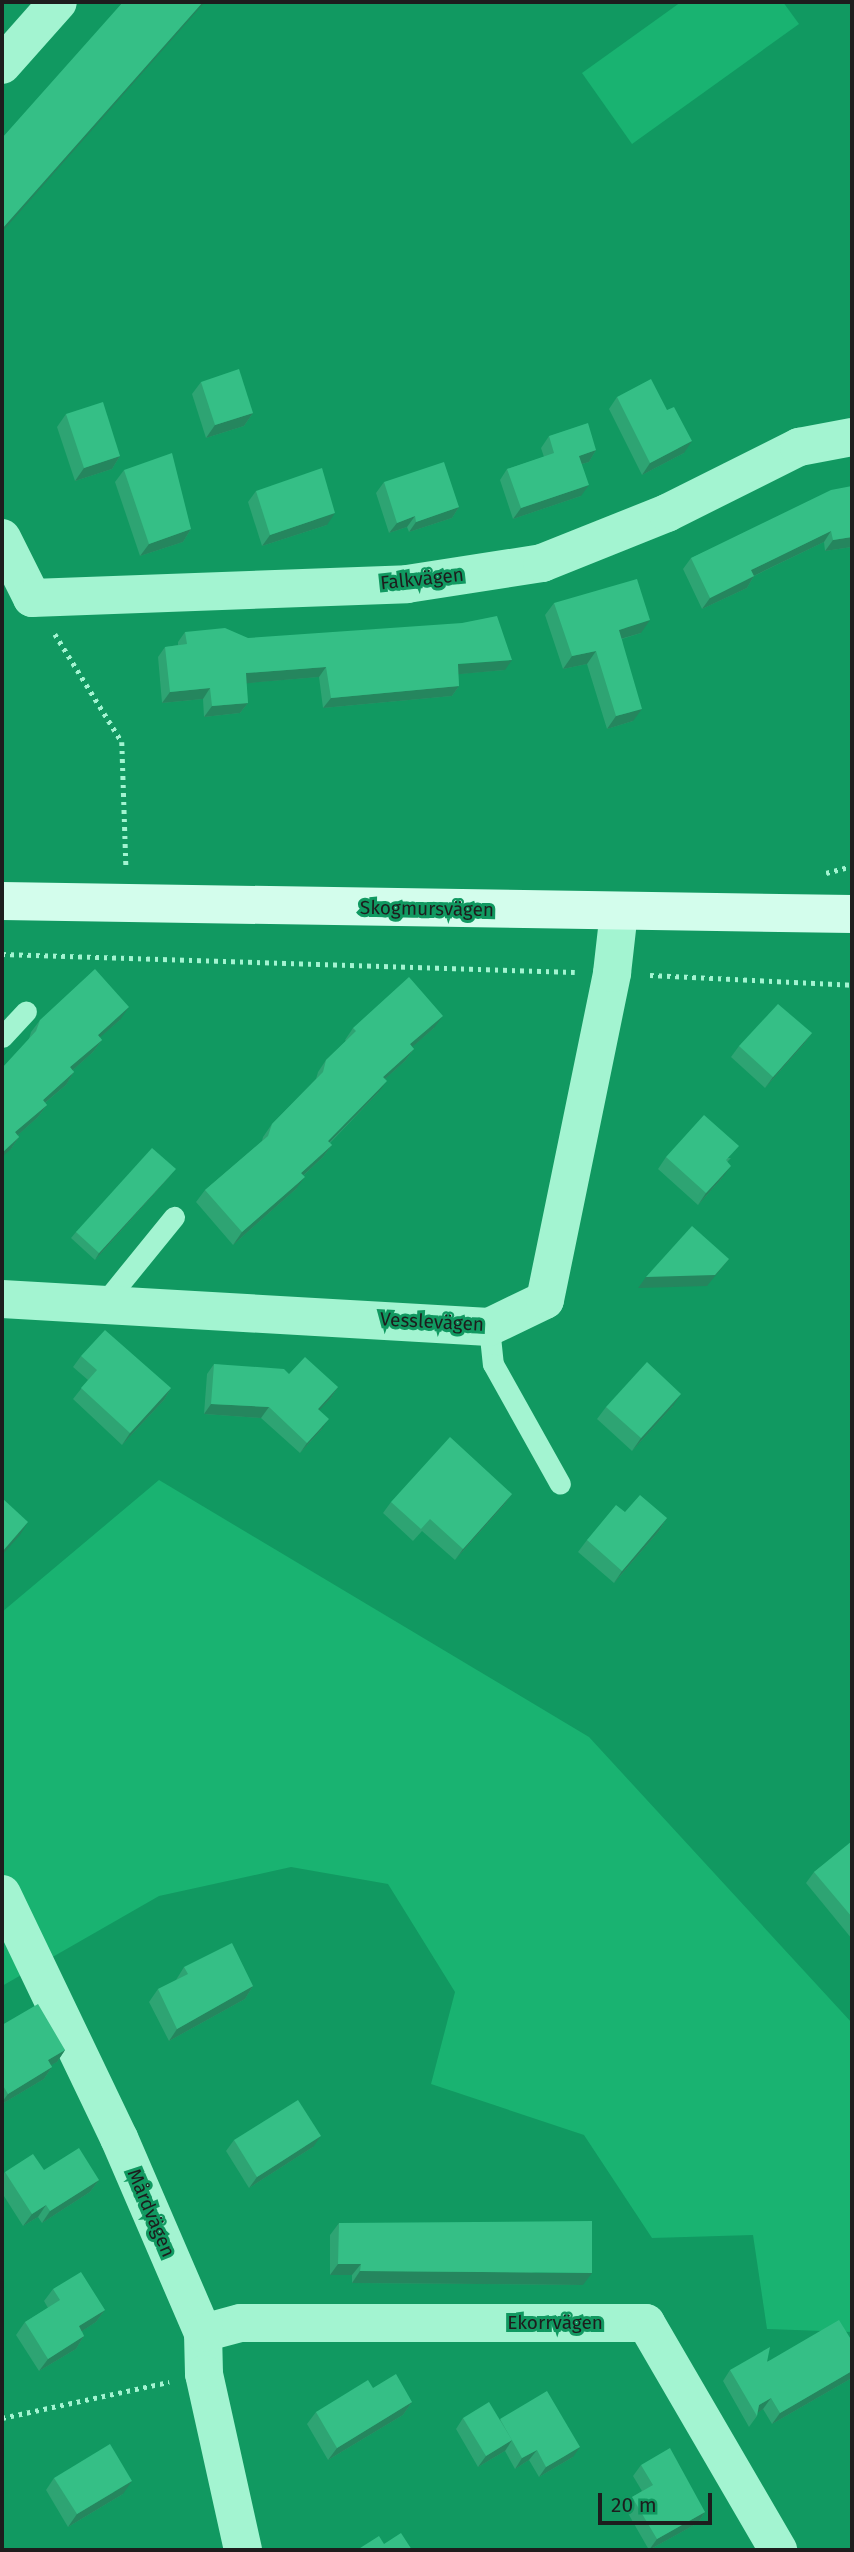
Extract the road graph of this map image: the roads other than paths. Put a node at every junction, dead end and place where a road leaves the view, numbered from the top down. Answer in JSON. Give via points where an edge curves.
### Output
{"nodes":[{"id":1,"x":58,"y":2,"type":"edge"},
{"id":2,"x":2,"y":65,"type":"edge"},
{"id":3,"x":852,"y":437,"type":"edge"},
{"id":4,"x":2,"y":538,"type":"edge"},
{"id":5,"x":2,"y":901,"type":"edge"},
{"id":6,"x":619,"y":912,"type":"junction"},
{"id":7,"x":852,"y":914,"type":"edge"},
{"id":8,"x":26,"y":1012,"type":"dead end"},
{"id":9,"x":2,"y":1037,"type":"edge"},
{"id":10,"x":174,"y":1217,"type":"dead end"},
{"id":11,"x":2,"y":1299,"type":"edge"},
{"id":12,"x":104,"y":1303,"type":"junction"},
{"id":13,"x":489,"y":1327,"type":"junction"},
{"id":14,"x":560,"y":1484,"type":"dead end"},
{"id":15,"x":2,"y":1894,"type":"edge"},
{"id":16,"x":202,"y":2333,"type":"junction"},
{"id":17,"x":243,"y":2550,"type":"edge"},
{"id":18,"x":778,"y":2550,"type":"edge"}],
"edges":[{"from":1,"to":2,"type":"street"},
{"from":3,"to":4,"type":"street","name":"Falkvägen","via":[[799,447],[667,513],[542,563],[407,584],[32,598]]},
{"from":5,"to":6,"type":"street","name":"Skogmursvägen"},
{"from":6,"to":7,"type":"street","name":"Skogmursvägen"},
{"from":6,"to":13,"type":"street","name":"Vesslevägen","via":[[612,973],[545,1300]]},
{"from":8,"to":9,"type":"lane"},
{"from":10,"to":12,"type":"lane"},
{"from":11,"to":12,"type":"street","name":"Vesslevägen"},
{"from":12,"to":13,"type":"street","name":"Vesslevägen"},
{"from":13,"to":14,"type":"lane","via":[[493,1364]]},
{"from":15,"to":16,"type":"street","name":"Mårdvägen","via":[[119,2137]]},
{"from":16,"to":17,"type":"street","name":"Mårdvägen","via":[[204,2374]]},
{"from":16,"to":18,"type":"street","name":"Ekorrvägen","via":[[241,2323],[646,2323]]}]}
